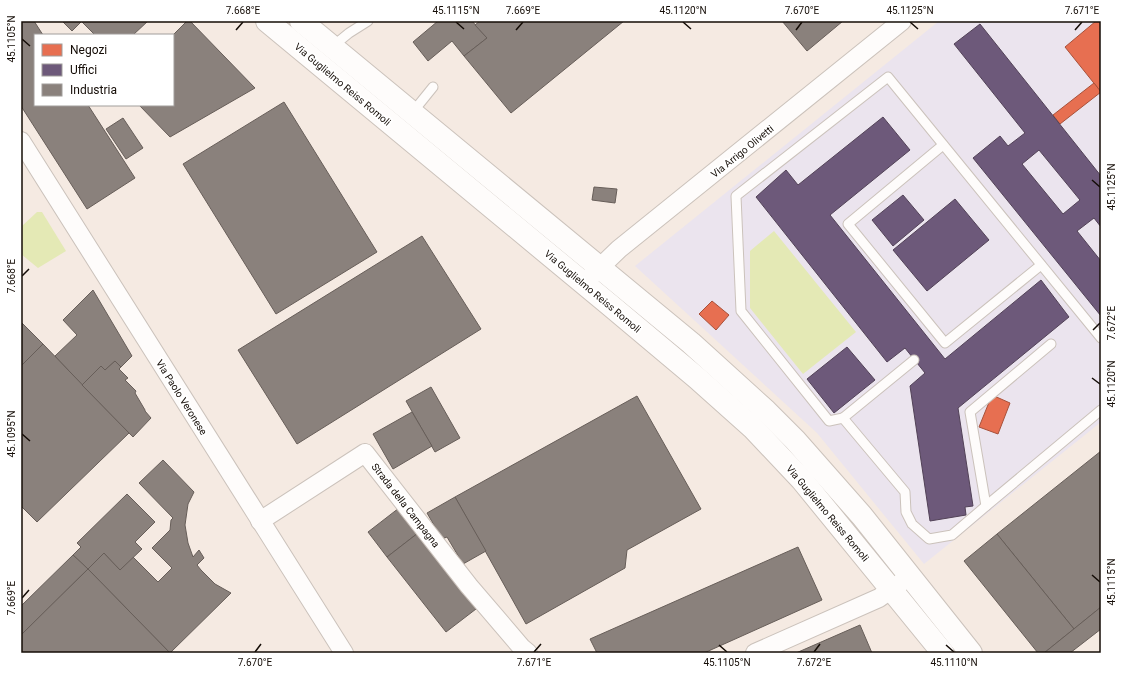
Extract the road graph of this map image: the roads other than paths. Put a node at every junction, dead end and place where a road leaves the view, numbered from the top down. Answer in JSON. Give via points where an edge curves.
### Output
{"nodes":[{"id":1,"x":266,"y":21,"type":"edge"},
{"id":2,"x":301,"y":21,"type":"edge"},
{"id":3,"x":368,"y":21,"type":"edge"},
{"id":4,"x":902,"y":21,"type":"edge"},
{"id":5,"x":324,"y":54,"type":"junction"},
{"id":6,"x":433,"y":87,"type":"dead end"},
{"id":7,"x":405,"y":121,"type":"junction"},
{"id":8,"x":21,"y":141,"type":"edge"},
{"id":9,"x":943,"y":145,"type":"junction"},
{"id":10,"x":1041,"y":265,"type":"junction"},
{"id":11,"x":600,"y":267,"type":"junction"},
{"id":12,"x":584,"y":284,"type":"junction"},
{"id":13,"x":1101,"y":338,"type":"edge"},
{"id":14,"x":1051,"y":344,"type":"dead end"},
{"id":15,"x":914,"y":360,"type":"dead end"},
{"id":16,"x":1101,"y":410,"type":"edge"},
{"id":17,"x":843,"y":418,"type":"junction"},
{"id":18,"x":986,"y":506,"type":"junction"},
{"id":19,"x":260,"y":521,"type":"junction"},
{"id":20,"x":910,"y":576,"type":"junction"},
{"id":21,"x":892,"y":589,"type":"junction"},
{"id":22,"x":344,"y":653,"type":"edge"},
{"id":23,"x":528,"y":653,"type":"edge"},
{"id":24,"x":755,"y":653,"type":"edge"},
{"id":25,"x":944,"y":653,"type":"edge"},
{"id":26,"x":971,"y":653,"type":"edge"}],
"edges":[{"from":1,"to":5,"type":"main road","name":"Via Guglielmo Reiss Romoli"},
{"from":2,"to":5,"type":"main road","name":"Via Guglielmo Reiss Romoli"},
{"from":3,"to":5,"type":"lane","via":[[349,32]]},
{"from":4,"to":11,"type":"street","name":"Via Arrigo Olivetti"},
{"from":5,"to":7,"type":"main road","name":"Via Guglielmo Reiss Romoli"},
{"from":6,"to":7,"type":"lane"},
{"from":7,"to":11,"type":"main road","name":"Via Guglielmo Reiss Romoli"},
{"from":7,"to":12,"type":"main road","name":"Via Guglielmo Reiss Romoli"},
{"from":8,"to":19,"type":"street","name":"Via Paolo Veronese"},
{"from":9,"to":10,"type":"lane"},
{"from":9,"to":10,"type":"lane","via":[[848,224],[945,343]]},
{"from":9,"to":17,"type":"lane","via":[[888,77],[736,196],[741,311],[828,421]]},
{"from":10,"to":13,"type":"lane"},
{"from":11,"to":12,"type":"street","name":"Via Arrigo Olivetti"},
{"from":11,"to":20,"type":"main road","name":"Via Guglielmo Reiss Romoli","via":[[691,343],[766,411],[862,516]]},
{"from":12,"to":21,"type":"main road","name":"Via Guglielmo Reiss Romoli","via":[[697,378],[752,428],[802,480]]},
{"from":14,"to":18,"type":"lane","via":[[970,412]]},
{"from":15,"to":17,"type":"lane"},
{"from":16,"to":18,"type":"lane"},
{"from":17,"to":18,"type":"lane","via":[[905,492],[906,512],[912,524],[929,539],[952,535]]},
{"from":19,"to":22,"type":"street","name":"Via Paolo Veronese"},
{"from":19,"to":23,"type":"street","name":"Strada della Campagna","via":[[365,453],[469,586]]},
{"from":20,"to":21,"type":"street"},
{"from":20,"to":26,"type":"main road","name":"Via Guglielmo Reiss Romoli"},
{"from":21,"to":24,"type":"street","via":[[879,598]]},
{"from":21,"to":25,"type":"main road","name":"Via Guglielmo Reiss Romoli"}]}
